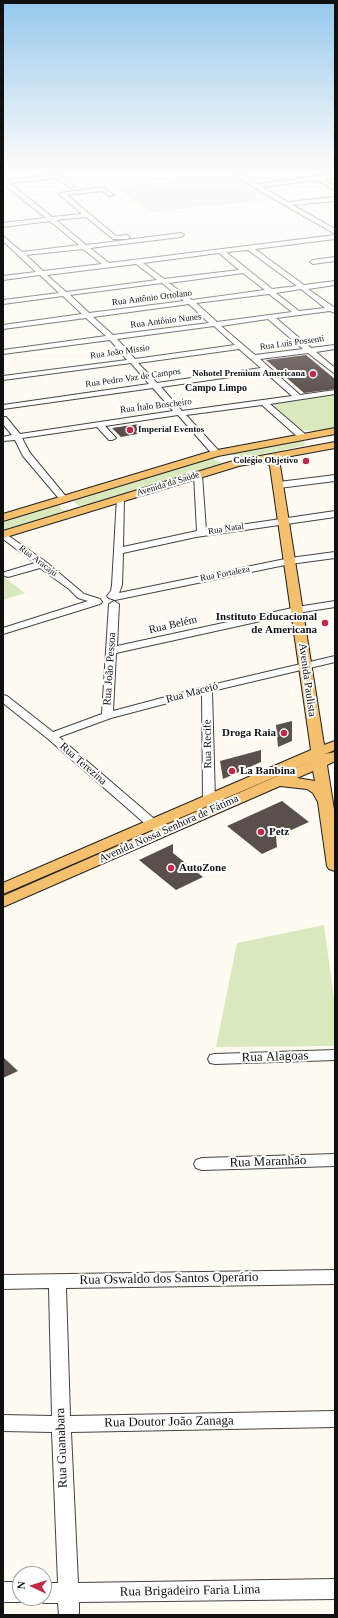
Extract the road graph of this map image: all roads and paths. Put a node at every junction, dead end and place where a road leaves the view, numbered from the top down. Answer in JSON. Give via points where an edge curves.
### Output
{"nodes":[{"id":1,"x":83,"y":247,"type":"edge"},
{"id":2,"x":13,"y":248,"type":"edge"},
{"id":3,"x":79,"y":248,"type":"edge"},
{"id":4,"x":250,"y":248,"type":"junction"},
{"id":5,"x":253,"y":248,"type":"edge"},
{"id":6,"x":220,"y":251,"type":"junction"},
{"id":7,"x":22,"y":254,"type":"junction"},
{"id":8,"x":335,"y":259,"type":"edge"},
{"id":9,"x":138,"y":262,"type":"junction"},
{"id":10,"x":313,"y":262,"type":"dead end"},
{"id":11,"x":107,"y":265,"type":"junction"},
{"id":12,"x":243,"y":271,"type":"junction"},
{"id":13,"x":41,"y":274,"type":"junction"},
{"id":14,"x":3,"y":278,"type":"edge"},
{"id":15,"x":163,"y":281,"type":"junction"},
{"id":16,"x":335,"y":283,"type":"edge"},
{"id":17,"x":302,"y":287,"type":"junction"},
{"id":18,"x":270,"y":291,"type":"junction"},
{"id":19,"x":64,"y":294,"type":"junction"},
{"id":20,"x":3,"y":302,"type":"edge"},
{"id":21,"x":190,"y":302,"type":"junction"},
{"id":22,"x":333,"y":310,"type":"edge"},
{"id":23,"x":297,"y":313,"type":"junction"},
{"id":24,"x":88,"y":315,"type":"junction"},
{"id":25,"x":270,"y":317,"type":"junction"},
{"id":26,"x":215,"y":324,"type":"junction"},
{"id":27,"x":3,"y":327,"type":"edge"},
{"id":28,"x":111,"y":337,"type":"junction"},
{"id":29,"x":240,"y":347,"type":"junction"},
{"id":30,"x":335,"y":347,"type":"edge"},
{"id":31,"x":309,"y":351,"type":"junction"},
{"id":32,"x":3,"y":352,"type":"edge"},
{"id":33,"x":253,"y":358,"type":"junction"},
{"id":34,"x":132,"y":360,"type":"junction"},
{"id":35,"x":266,"y":370,"type":"junction"},
{"id":36,"x":335,"y":372,"type":"edge"},
{"id":37,"x":3,"y":378,"type":"edge"},
{"id":38,"x":156,"y":385,"type":"junction"},
{"id":39,"x":335,"y":392,"type":"edge"},
{"id":40,"x":298,"y":397,"type":"junction"},
{"id":41,"x":263,"y":402,"type":"junction"},
{"id":42,"x":3,"y":407,"type":"edge"},
{"id":43,"x":181,"y":413,"type":"junction"},
{"id":44,"x":3,"y":419,"type":"edge"},
{"id":45,"x":99,"y":424,"type":"junction"},
{"id":46,"x":335,"y":431,"type":"edge"},
{"id":47,"x":17,"y":436,"type":"junction"},
{"id":48,"x":302,"y":436,"type":"junction"},
{"id":49,"x":112,"y":438,"type":"dead end"},
{"id":50,"x":3,"y":439,"type":"edge"},
{"id":51,"x":335,"y":444,"type":"edge"},
{"id":52,"x":317,"y":447,"type":"junction"},
{"id":53,"x":216,"y":453,"type":"junction"},
{"id":54,"x":259,"y":458,"type":"junction"},
{"id":55,"x":237,"y":463,"type":"junction"},
{"id":56,"x":198,"y":475,"type":"junction"},
{"id":57,"x":335,"y":478,"type":"edge"},
{"id":58,"x":279,"y":486,"type":"junction"},
{"id":59,"x":64,"y":499,"type":"junction"},
{"id":60,"x":120,"y":499,"type":"junction"},
{"id":61,"x":92,"y":508,"type":"junction"},
{"id":62,"x":335,"y":514,"type":"edge"},
{"id":63,"x":3,"y":518,"type":"edge"},
{"id":64,"x":284,"y":520,"type":"junction"},
{"id":65,"x":202,"y":533,"type":"junction"},
{"id":66,"x":3,"y":535,"type":"edge"},
{"id":67,"x":118,"y":551,"type":"junction"},
{"id":68,"x":335,"y":555,"type":"edge"},
{"id":69,"x":290,"y":561,"type":"junction"},
{"id":70,"x":43,"y":564,"type":"junction"},
{"id":71,"x":8,"y":574,"type":"dead end"},
{"id":72,"x":106,"y":600,"type":"junction"},
{"id":73,"x":335,"y":604,"type":"edge"},
{"id":74,"x":297,"y":610,"type":"junction"},
{"id":75,"x":3,"y":631,"type":"edge"},
{"id":76,"x":110,"y":652,"type":"junction"},
{"id":77,"x":335,"y":659,"type":"edge"},
{"id":78,"x":305,"y":666,"type":"junction"},
{"id":79,"x":207,"y":689,"type":"junction"},
{"id":80,"x":3,"y":698,"type":"edge"},
{"id":81,"x":107,"y":716,"type":"junction"},
{"id":82,"x":51,"y":736,"type":"junction"},
{"id":83,"x":335,"y":744,"type":"edge"},
{"id":84,"x":335,"y":756,"type":"edge"},
{"id":85,"x":319,"y":758,"type":"junction"},
{"id":86,"x":271,"y":784,"type":"junction"},
{"id":87,"x":208,"y":800,"type":"junction"},
{"id":88,"x":325,"y":802,"type":"junction"},
{"id":89,"x":157,"y":828,"type":"junction"},
{"id":90,"x":335,"y":866,"type":"edge"},
{"id":91,"x":3,"y":889,"type":"edge"},
{"id":92,"x":3,"y":902,"type":"edge"},
{"id":93,"x":335,"y":1055,"type":"edge"},
{"id":94,"x":216,"y":1059,"type":"dead end"},
{"id":95,"x":335,"y":1160,"type":"edge"},
{"id":96,"x":202,"y":1164,"type":"dead end"},
{"id":97,"x":335,"y":1277,"type":"edge"},
{"id":98,"x":57,"y":1280,"type":"junction"},
{"id":99,"x":3,"y":1282,"type":"edge"},
{"id":100,"x":335,"y":1419,"type":"edge"},
{"id":101,"x":3,"y":1423,"type":"edge"},
{"id":102,"x":61,"y":1424,"type":"junction"},
{"id":103,"x":335,"y":1589,"type":"edge"},
{"id":104,"x":52,"y":1593,"type":"edge"},
{"id":105,"x":68,"y":1593,"type":"junction"},
{"id":106,"x":69,"y":1615,"type":"edge"}],
"edges":[{"from":1,"to":11,"type":"street"},
{"from":2,"to":7,"type":"street"},
{"from":3,"to":7,"type":"street"},
{"from":4,"to":5,"type":"street"},
{"from":4,"to":6,"type":"street"},
{"from":4,"to":17,"type":"street"},
{"from":6,"to":9,"type":"street"},
{"from":6,"to":12,"type":"street"},
{"from":7,"to":13,"type":"street"},
{"from":8,"to":10,"type":"street"},
{"from":9,"to":11,"type":"street"},
{"from":9,"to":15,"type":"street"},
{"from":11,"to":13,"type":"street"},
{"from":12,"to":15,"type":"street"},
{"from":12,"to":18,"type":"street"},
{"from":13,"to":14,"type":"street"},
{"from":13,"to":19,"type":"street"},
{"from":15,"to":19,"type":"street"},
{"from":15,"to":21,"type":"street"},
{"from":16,"to":17,"type":"street","name":"Rua Antônio Ortolano"},
{"from":17,"to":18,"type":"street","name":"Rua Antônio Ortolano"},
{"from":17,"to":22,"type":"street"},
{"from":18,"to":21,"type":"street","name":"Rua Antônio Ortolano"},
{"from":18,"to":23,"type":"street"},
{"from":19,"to":20,"type":"street"},
{"from":19,"to":24,"type":"street"},
{"from":21,"to":24,"type":"street","name":"Rua Antônio Ortolano"},
{"from":21,"to":26,"type":"street"},
{"from":22,"to":23,"type":"street","name":"Rua Antônio Nunes"},
{"from":23,"to":25,"type":"street","name":"Rua Antônio Nunes"},
{"from":24,"to":27,"type":"street","name":"Rua Antônio Ortolano"},
{"from":24,"to":28,"type":"street"},
{"from":25,"to":26,"type":"street","name":"Rua Antônio Nunes"},
{"from":25,"to":31,"type":"street"},
{"from":26,"to":28,"type":"street","name":"Rua Antônio Nunes"},
{"from":26,"to":29,"type":"street"},
{"from":28,"to":32,"type":"street","name":"Rua Antônio Nunes"},
{"from":28,"to":34,"type":"street"},
{"from":29,"to":33,"type":"street"},
{"from":29,"to":34,"type":"street","name":"Rua João Missio"},
{"from":30,"to":31,"type":"street","name":"Rua Luís Possenti"},
{"from":31,"to":33,"type":"street","name":"Rua Luís Possenti"},
{"from":31,"to":36,"type":"street"},
{"from":33,"to":35,"type":"street"},
{"from":34,"to":37,"type":"street","name":"Rua João Missio"},
{"from":34,"to":38,"type":"street"},
{"from":35,"to":38,"type":"street","name":"Rua Pedro Vaz de Campos"},
{"from":35,"to":40,"type":"street"},
{"from":38,"to":42,"type":"street","name":"Rua Pedro Vaz de Campos"},
{"from":38,"to":43,"type":"street"},
{"from":39,"to":40,"type":"street","name":"Rua Ítalo Boscheiro"},
{"from":40,"to":41,"type":"street","name":"Rua Ítalo Boscheiro"},
{"from":41,"to":43,"type":"street","name":"Rua Ítalo Boscheiro"},
{"from":41,"to":48,"type":"street"},
{"from":43,"to":45,"type":"street","name":"Rua Ítalo Boscheiro"},
{"from":43,"to":53,"type":"street"},
{"from":44,"to":47,"type":"street"},
{"from":45,"to":47,"type":"street","name":"Rua Ítalo Boscheiro"},
{"from":45,"to":49,"type":"street"},
{"from":46,"to":48,"type":"main road","name":"Avenida da Saúde"},
{"from":47,"to":50,"type":"street","name":"Rua Ítalo Boscheiro"},
{"from":47,"to":59,"type":"street","via":[[24,451]]},
{"from":48,"to":52,"type":"main road","via":[[314,440]]},
{"from":48,"to":53,"type":"main road","name":"Avenida da Saúde"},
{"from":51,"to":52,"type":"main road","name":"Avenida da Saúde"},
{"from":52,"to":54,"type":"main road","name":"Avenida da Saúde"},
{"from":53,"to":55,"type":"main road","via":[[222,460]]},
{"from":53,"to":59,"type":"main road","name":"Avenida da Saúde"},
{"from":54,"to":55,"type":"main road","name":"Avenida da Saúde"},
{"from":54,"to":58,"type":"main road","name":"Avenida Paulista","via":[[274,462]]},
{"from":55,"to":56,"type":"main road","name":"Avenida da Saúde"},
{"from":56,"to":60,"type":"main road","name":"Avenida da Saúde"},
{"from":56,"to":65,"type":"street"},
{"from":57,"to":58,"type":"street"},
{"from":58,"to":64,"type":"main road","name":"Avenida Paulista"},
{"from":59,"to":61,"type":"main road","via":[[68,507]]},
{"from":59,"to":63,"type":"main road","name":"Avenida da Saúde"},
{"from":60,"to":61,"type":"main road","name":"Avenida da Saúde"},
{"from":60,"to":67,"type":"street"},
{"from":61,"to":66,"type":"main road","name":"Avenida da Saúde"},
{"from":62,"to":64,"type":"street","name":"Rua Natal"},
{"from":64,"to":65,"type":"street","name":"Rua Natal"},
{"from":64,"to":69,"type":"main road","name":"Avenida Paulista"},
{"from":65,"to":67,"type":"street","name":"Rua Natal"},
{"from":66,"to":70,"type":"street","name":"Rua Aracajú"},
{"from":67,"to":72,"type":"street","via":[[117,588]]},
{"from":68,"to":69,"type":"street","name":"Rua Fortaleza"},
{"from":69,"to":72,"type":"street","name":"Rua Fortaleza"},
{"from":69,"to":74,"type":"main road","name":"Avenida Paulista"},
{"from":70,"to":71,"type":"street"},
{"from":70,"to":72,"type":"street","name":"Rua Aracajú","via":[[84,598]]},
{"from":72,"to":75,"type":"street","name":"Rua Fortaleza"},
{"from":72,"to":76,"type":"street","name":"Rua João Pessoa","via":[[113,622]]},
{"from":73,"to":74,"type":"street","name":"Rua Belém"},
{"from":74,"to":76,"type":"street","name":"Rua Belém"},
{"from":74,"to":78,"type":"main road","name":"Avenida Paulista"},
{"from":76,"to":81,"type":"street","name":"Rua João Pessoa"},
{"from":77,"to":78,"type":"street","name":"Rua Maceió"},
{"from":78,"to":79,"type":"street","name":"Rua Maceió"},
{"from":78,"to":85,"type":"main road","name":"Avenida Paulista"},
{"from":79,"to":81,"type":"street","name":"Rua Maceió"},
{"from":79,"to":87,"type":"street","name":"Rua Recife"},
{"from":80,"to":82,"type":"street","name":"Rua Terezina"},
{"from":81,"to":82,"type":"street","name":"Rua Maceió"},
{"from":82,"to":89,"type":"street","name":"Rua Terezina"},
{"from":83,"to":85,"type":"main road","name":"Avenida Nossa Senhora de Fátima"},
{"from":84,"to":85,"type":"main road","name":"Avenida Nossa Senhora de Fátima"},
{"from":85,"to":86,"type":"main road","name":"Avenida Nossa Senhora de Fátima"},
{"from":85,"to":87,"type":"main road","name":"Avenida Nossa Senhora de Fátima"},
{"from":85,"to":88,"type":"main road","name":"Avenida Paulista"},
{"from":86,"to":88,"type":"main road","via":[[308,784],[319,790]]},
{"from":86,"to":89,"type":"main road","name":"Avenida Nossa Senhora de Fátima"},
{"from":87,"to":89,"type":"main road","name":"Avenida Nossa Senhora de Fátima"},
{"from":88,"to":90,"type":"main road","name":"Avenida Paulista"},
{"from":89,"to":91,"type":"main road","name":"Avenida Nossa Senhora de Fátima"},
{"from":89,"to":92,"type":"main road","name":"Avenida Nossa Senhora de Fátima"},
{"from":93,"to":94,"type":"street","name":"Rua Alagoas"},
{"from":95,"to":96,"type":"street","name":"Rua Maranhão"},
{"from":97,"to":98,"type":"street","name":"Rua Oswaldo dos Santos Operário"},
{"from":98,"to":99,"type":"street","name":"Rua Oswaldo dos Santos Operário"},
{"from":98,"to":102,"type":"street","name":"Rua Guanabara"},
{"from":100,"to":102,"type":"street","name":"Rua Doutor João Zanaga"},
{"from":101,"to":102,"type":"street","name":"Rua Doutor João Zanaga"},
{"from":102,"to":105,"type":"street","name":"Rua Guanabara"},
{"from":103,"to":105,"type":"street","name":"Rua Brigadeiro Faria Lima"},
{"from":104,"to":105,"type":"street","name":"Rua Brigadeiro Faria Lima"},
{"from":105,"to":106,"type":"street","name":"Rua Guanabara"}]}
